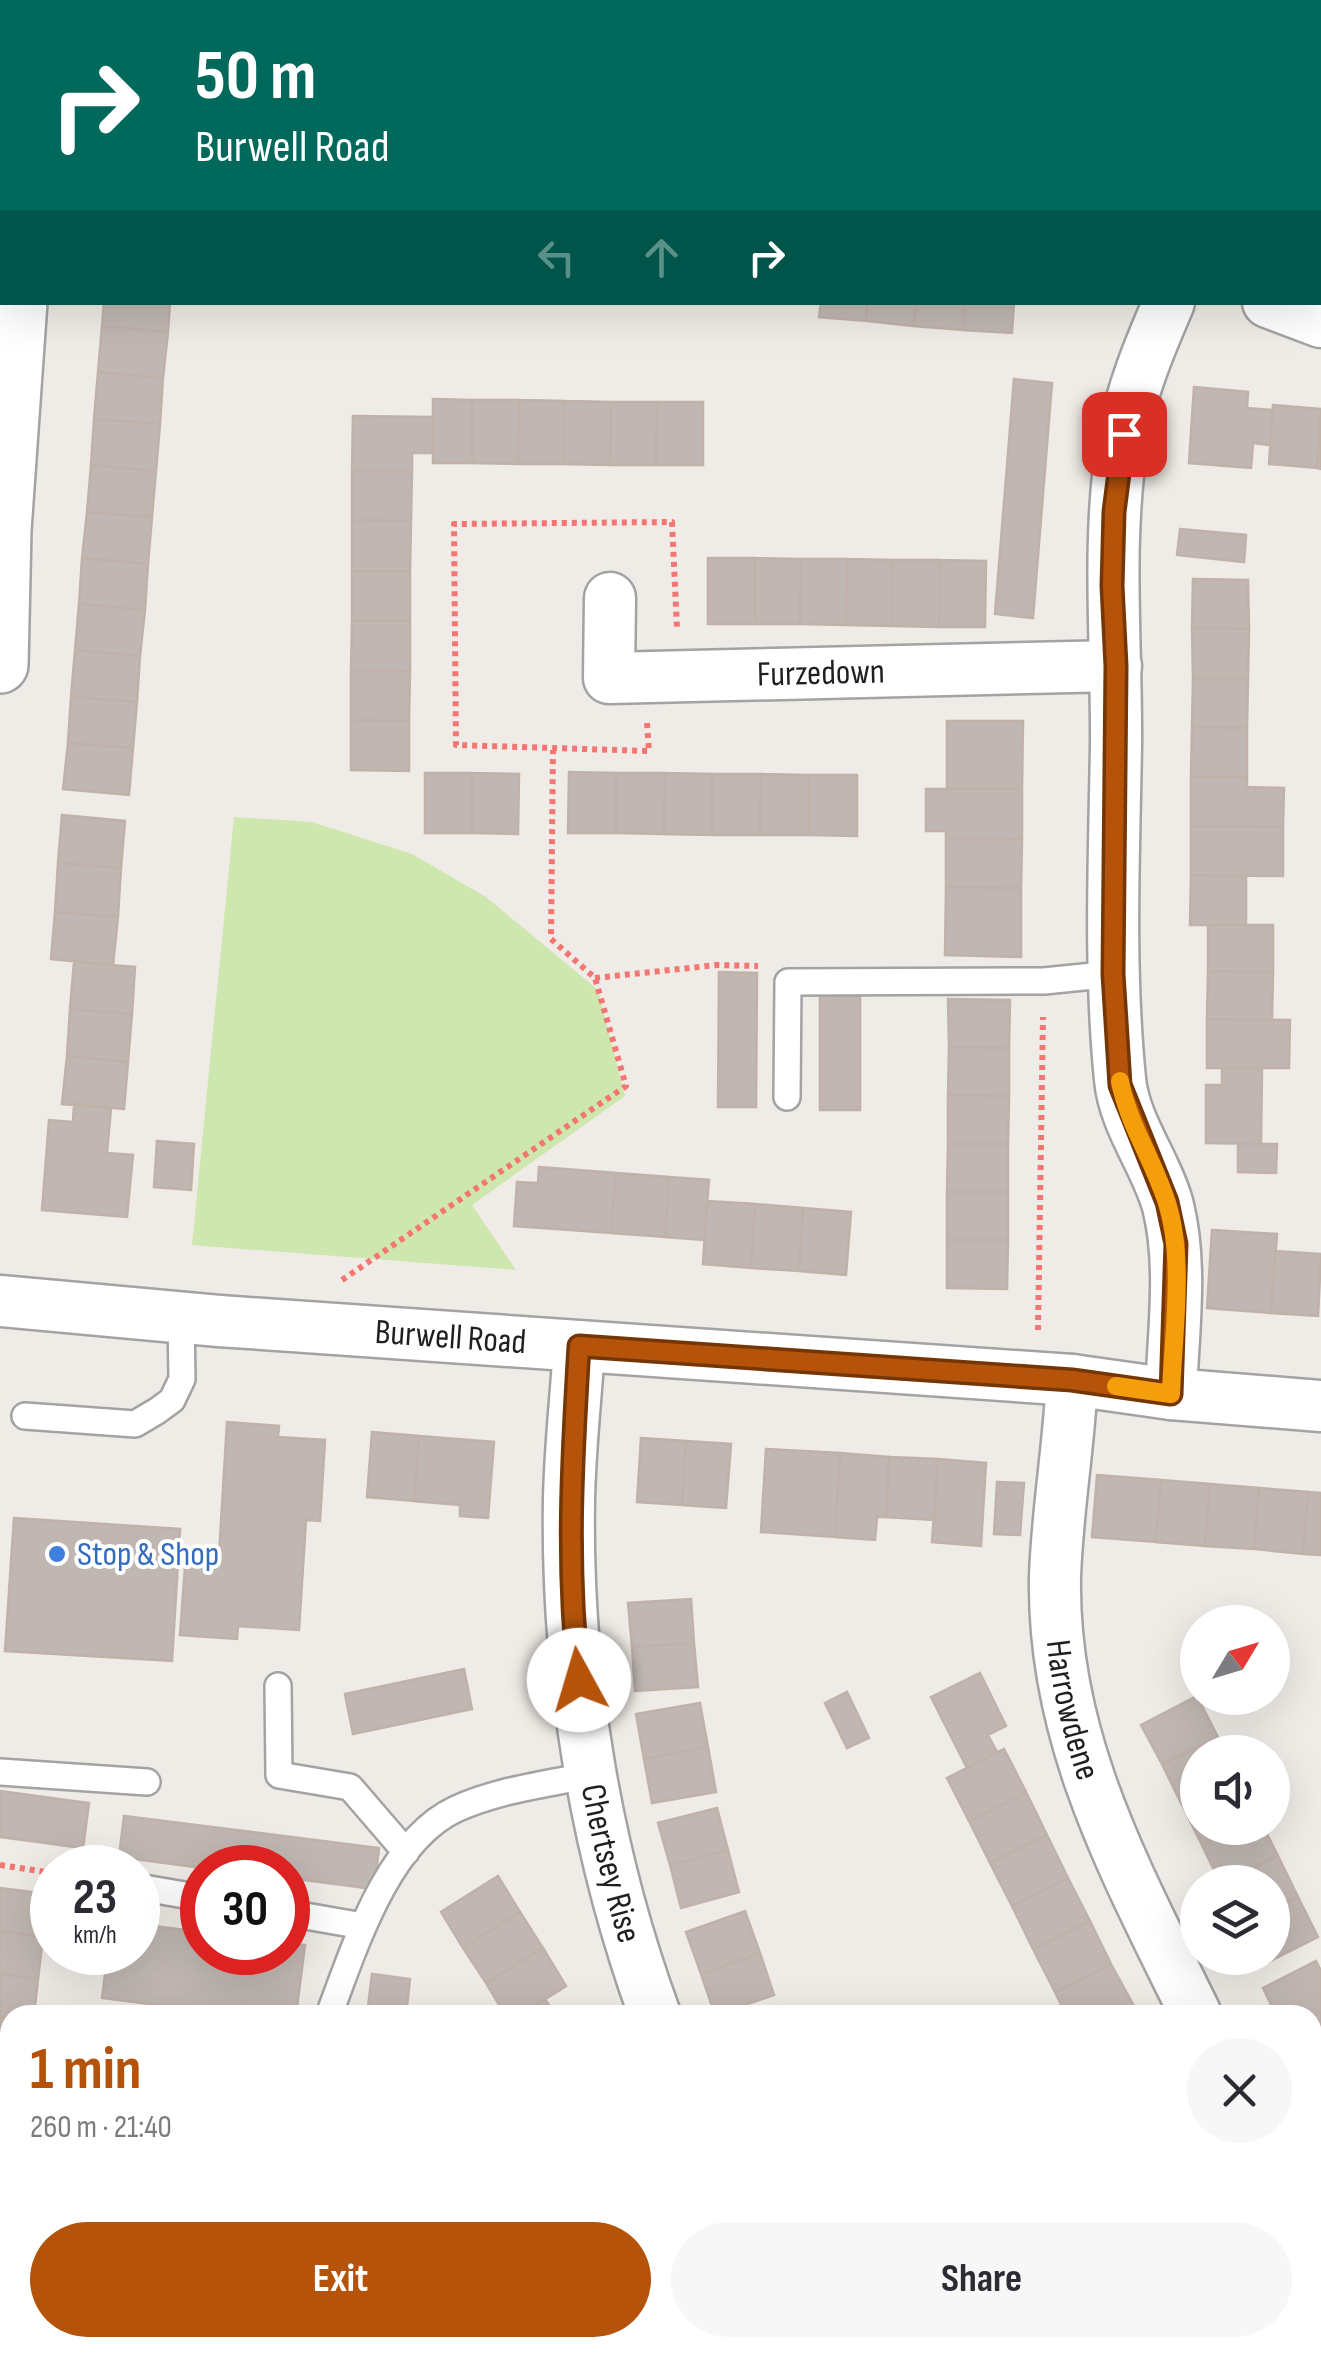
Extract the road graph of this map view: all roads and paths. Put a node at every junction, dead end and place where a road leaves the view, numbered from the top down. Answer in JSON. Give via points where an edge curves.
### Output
{"nodes":[{"id":1,"x":19,"y":305,"type":"edge"},
{"id":2,"x":1168,"y":305,"type":"edge"},
{"id":3,"x":1276,"y":305,"type":"edge"},
{"id":4,"x":1321,"y":322,"type":"edge"},
{"id":5,"x":547,"y":522,"type":"dead end"},
{"id":6,"x":610,"y":598,"type":"dead end"},
{"id":7,"x":0,"y":665,"type":"edge"},
{"id":8,"x":1116,"y":666,"type":"junction"},
{"id":9,"x":643,"y":677,"type":"junction"},
{"id":10,"x":553,"y":750,"type":"junction"},
{"id":11,"x":1113,"y":974,"type":"junction"},
{"id":12,"x":595,"y":978,"type":"junction"},
{"id":13,"x":1044,"y":981,"type":"junction"},
{"id":14,"x":788,"y":982,"type":"junction"},
{"id":15,"x":787,"y":1096,"type":"dead end"},
{"id":16,"x":339,"y":1282,"type":"dead end"},
{"id":17,"x":0,"y":1302,"type":"edge"},
{"id":18,"x":181,"y":1318,"type":"junction"},
{"id":19,"x":579,"y":1346,"type":"junction"},
{"id":20,"x":1055,"y":1379,"type":"junction"},
{"id":21,"x":1171,"y":1394,"type":"junction"},
{"id":22,"x":1321,"y":1406,"type":"edge"},
{"id":23,"x":24,"y":1416,"type":"dead end"},
{"id":24,"x":278,"y":1686,"type":"dead end"},
{"id":25,"x":0,"y":1772,"type":"edge"},
{"id":26,"x":591,"y":1775,"type":"junction"},
{"id":27,"x":147,"y":1782,"type":"dead end"},
{"id":28,"x":406,"y":1852,"type":"junction"},
{"id":29,"x":0,"y":1864,"type":"edge"},
{"id":30,"x":30,"y":1869,"type":"edge"},
{"id":31,"x":310,"y":1917,"type":"edge"},
{"id":32,"x":362,"y":1926,"type":"junction"},
{"id":33,"x":333,"y":2005,"type":"edge"},
{"id":34,"x":651,"y":2005,"type":"edge"},
{"id":35,"x":1191,"y":2005,"type":"edge"}],
"edges":[{"from":1,"to":7,"type":"street"},
{"from":2,"to":8,"type":"street","via":[[1124,434],[1114,512]]},
{"from":3,"to":4,"type":"street"},
{"from":5,"to":10,"type":"path","via":[[454,524],[456,744]]},
{"from":6,"to":9,"type":"street","name":"Furzedown","via":[[608,678]]},
{"from":8,"to":9,"type":"street","name":"Furzedown"},
{"from":8,"to":11,"type":"street"},
{"from":9,"to":10,"type":"path","via":[[650,752]]},
{"from":10,"to":12,"type":"path","via":[[551,939]]},
{"from":11,"to":13,"type":"lane"},
{"from":11,"to":21,"type":"street","via":[[1120,1085],[1167,1202],[1176,1244]]},
{"from":12,"to":14,"type":"path","via":[[717,965],[757,966]]},
{"from":12,"to":16,"type":"path","via":[[626,1086]]},
{"from":13,"to":14,"type":"lane"},
{"from":13,"to":20,"type":"path"},
{"from":14,"to":15,"type":"lane"},
{"from":17,"to":18,"type":"street","name":"Burwell Road"},
{"from":18,"to":19,"type":"street","name":"Burwell Road"},
{"from":18,"to":23,"type":"lane","via":[[182,1379],[172,1400],[135,1424]]},
{"from":19,"to":20,"type":"street","name":"Burwell Road"},
{"from":19,"to":26,"type":"street","name":"Chertsey Rise","via":[[569,1498],[572,1613]]},
{"from":20,"to":21,"type":"street","name":"Burwell Road"},
{"from":20,"to":35,"type":"street","name":"Harrowdene","via":[[1057,1635],[1068,1702],[1102,1821]]},
{"from":21,"to":22,"type":"street","name":"Burwell Road"},
{"from":24,"to":28,"type":"lane","via":[[279,1776],[350,1788]]},
{"from":25,"to":27,"type":"lane"},
{"from":26,"to":28,"type":"lane","via":[[453,1810]]},
{"from":26,"to":34,"type":"street","name":"Chertsey Rise","via":[[610,1872]]},
{"from":28,"to":32,"type":"lane"},
{"from":29,"to":30,"type":"path"},
{"from":31,"to":32,"type":"lane"},
{"from":32,"to":33,"type":"lane"}]}
